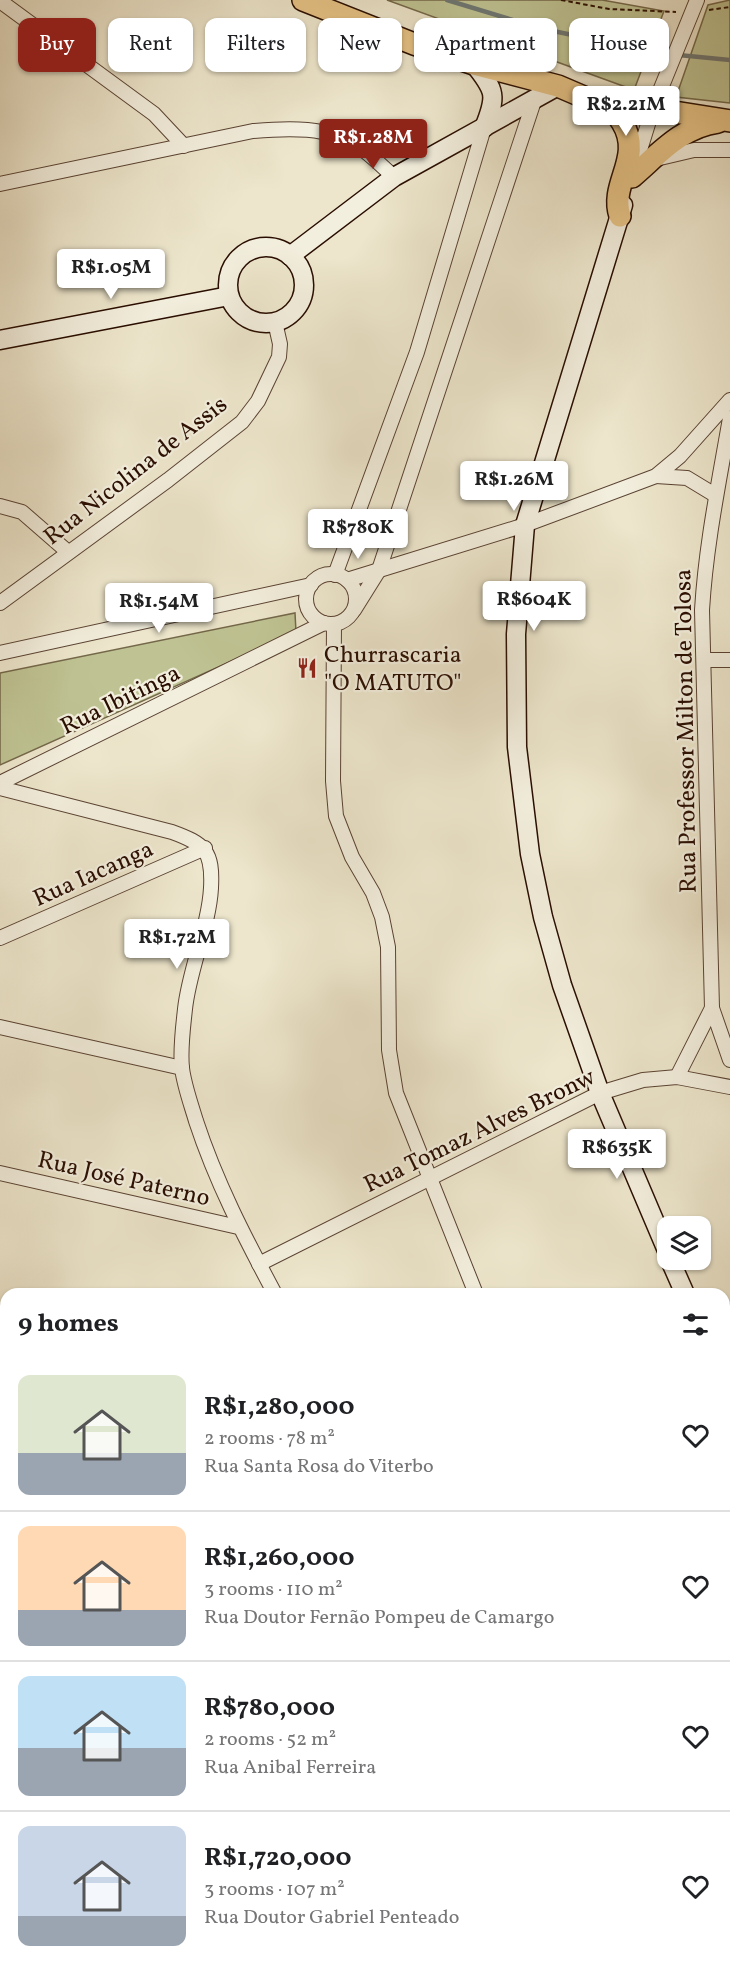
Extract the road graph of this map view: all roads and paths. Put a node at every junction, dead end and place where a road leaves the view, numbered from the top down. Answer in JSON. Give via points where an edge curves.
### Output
{"nodes":[{"id":1,"x":303,"y":0,"type":"edge"},
{"id":2,"x":561,"y":0,"type":"edge"},
{"id":3,"x":0,"y":1,"type":"edge"},
{"id":4,"x":695,"y":5,"type":"edge"},
{"id":5,"x":730,"y":7,"type":"edge"},
{"id":6,"x":414,"y":44,"type":"edge"},
{"id":7,"x":481,"y":72,"type":"edge"},
{"id":8,"x":505,"y":72,"type":"edge"},
{"id":9,"x":558,"y":86,"type":"junction"},
{"id":10,"x":586,"y":98,"type":"junction"},
{"id":11,"x":534,"y":101,"type":"junction"},
{"id":12,"x":653,"y":108,"type":"junction"},
{"id":13,"x":729,"y":121,"type":"edge"},
{"id":14,"x":484,"y":128,"type":"junction"},
{"id":15,"x":184,"y":146,"type":"junction"},
{"id":16,"x":730,"y":150,"type":"edge"},
{"id":17,"x":650,"y":162,"type":"junction"},
{"id":18,"x":394,"y":177,"type":"junction"},
{"id":19,"x":632,"y":177,"type":"junction"},
{"id":20,"x":0,"y":184,"type":"edge"},
{"id":21,"x":620,"y":216,"type":"junction"},
{"id":22,"x":290,"y":256,"type":"junction"},
{"id":23,"x":229,"y":296,"type":"junction"},
{"id":24,"x":275,"y":322,"type":"junction"},
{"id":25,"x":0,"y":340,"type":"edge"},
{"id":26,"x":730,"y":400,"type":"edge"},
{"id":27,"x":730,"y":418,"type":"edge"},
{"id":28,"x":656,"y":476,"type":"junction"},
{"id":29,"x":714,"y":495,"type":"junction"},
{"id":30,"x":0,"y":506,"type":"edge"},
{"id":31,"x":525,"y":525,"type":"junction"},
{"id":32,"x":68,"y":552,"type":"junction"},
{"id":33,"x":379,"y":570,"type":"junction"},
{"id":34,"x":341,"y":577,"type":"junction"},
{"id":35,"x":311,"y":585,"type":"junction"},
{"id":36,"x":0,"y":603,"type":"edge"},
{"id":37,"x":354,"y":610,"type":"junction"},
{"id":38,"x":329,"y":624,"type":"junction"},
{"id":39,"x":0,"y":653,"type":"edge"},
{"id":40,"x":704,"y":660,"type":"junction"},
{"id":41,"x":730,"y":660,"type":"edge"},
{"id":42,"x":0,"y":786,"type":"edge"},
{"id":43,"x":205,"y":848,"type":"junction"},
{"id":44,"x":0,"y":938,"type":"edge"},
{"id":45,"x":712,"y":1008,"type":"junction"},
{"id":46,"x":0,"y":1027,"type":"edge"},
{"id":47,"x":730,"y":1060,"type":"edge"},
{"id":48,"x":182,"y":1068,"type":"junction"},
{"id":49,"x":677,"y":1077,"type":"junction"},
{"id":50,"x":730,"y":1087,"type":"edge"},
{"id":51,"x":600,"y":1093,"type":"junction"},
{"id":52,"x":0,"y":1173,"type":"edge"},
{"id":53,"x":428,"y":1179,"type":"junction"},
{"id":54,"x":238,"y":1227,"type":"junction"},
{"id":55,"x":657,"y":1227,"type":"edge"},
{"id":56,"x":259,"y":1264,"type":"junction"},
{"id":57,"x":674,"y":1270,"type":"edge"},
{"id":58,"x":272,"y":1288,"type":"edge"},
{"id":59,"x":473,"y":1288,"type":"edge"},
{"id":60,"x":682,"y":1288,"type":"edge"}],
"edges":[{"from":1,"to":6,"type":"main road"},
{"from":2,"to":4,"type":"path","via":[[651,12]]},
{"from":3,"to":15,"type":"street","via":[[154,114]]},
{"from":4,"to":5,"type":"path"},
{"from":4,"to":12,"type":"street"},
{"from":7,"to":14,"type":"street","via":[[491,84],[494,96]]},
{"from":8,"to":9,"type":"main road"},
{"from":9,"to":10,"type":"main road"},
{"from":9,"to":11,"type":"street"},
{"from":10,"to":12,"type":"main road"},
{"from":10,"to":21,"type":"main road","via":[[611,107],[630,138],[630,156],[616,205]]},
{"from":11,"to":14,"type":"street"},
{"from":11,"to":33,"type":"street"},
{"from":12,"to":13,"type":"main road"},
{"from":12,"to":19,"type":"street"},
{"from":13,"to":17,"type":"main road","via":[[693,127]]},
{"from":14,"to":18,"type":"street"},
{"from":14,"to":34,"type":"street","via":[[417,352]]},
{"from":15,"to":18,"type":"street","via":[[253,131],[286,128],[319,132],[358,146]]},
{"from":15,"to":20,"type":"street"},
{"from":16,"to":17,"type":"street","via":[[693,150]]},
{"from":17,"to":19,"type":"main road"},
{"from":18,"to":22,"type":"street"},
{"from":19,"to":21,"type":"street"},
{"from":21,"to":31,"type":"street"},
{"from":22,"to":23,"type":"street","via":[[263,246],[239,256],[227,279]]},
{"from":22,"to":24,"type":"street","via":[[302,273],[302,297],[296,309]]},
{"from":23,"to":24,"type":"street","via":[[250,320]]},
{"from":23,"to":25,"type":"street"},
{"from":24,"to":32,"type":"street","name":"Rua Nicolina de Assis","via":[[279,357],[267,386],[242,422]]},
{"from":26,"to":28,"type":"street","via":[[680,456]]},
{"from":27,"to":29,"type":"street","name":"Rua Professor Milton de Tolosa"},
{"from":28,"to":29,"type":"street","via":[[687,478]]},
{"from":28,"to":31,"type":"street"},
{"from":29,"to":40,"type":"street","name":"Rua Professor Milton de Tolosa","via":[[702,610]]},
{"from":30,"to":32,"type":"street","via":[[21,512]]},
{"from":31,"to":33,"type":"street"},
{"from":31,"to":51,"type":"street","via":[[516,634],[517,747],[522,798],[543,917]]},
{"from":32,"to":36,"type":"street","name":"Rua Nicolina de Assis"},
{"from":33,"to":34,"type":"street"},
{"from":33,"to":37,"type":"street"},
{"from":34,"to":35,"type":"street","via":[[322,576]]},
{"from":34,"to":37,"type":"street","via":[[356,594]]},
{"from":35,"to":38,"type":"street","via":[[306,600],[311,614]]},
{"from":35,"to":39,"type":"street"},
{"from":37,"to":38,"type":"street","via":[[342,622]]},
{"from":38,"to":42,"type":"street","name":"Rua Ibitinga"},
{"from":38,"to":53,"type":"street","via":[[336,816],[382,917],[387,947],[389,1050],[396,1093]]},
{"from":40,"to":41,"type":"street"},
{"from":40,"to":45,"type":"street","name":"Rua Professor Milton de Tolosa"},
{"from":42,"to":43,"type":"street","via":[[172,832]]},
{"from":43,"to":44,"type":"street","name":"Rua Iacanga"},
{"from":43,"to":48,"type":"street","via":[[211,889],[185,1005]]},
{"from":45,"to":47,"type":"street","name":"Rua Professor Milton de Tolosa"},
{"from":45,"to":49,"type":"street","name":"Rua Professor Milton de Tolosa"},
{"from":46,"to":48,"type":"street"},
{"from":48,"to":54,"type":"street","via":[[205,1147]]},
{"from":49,"to":50,"type":"street","name":"Rua Tomaz Alves Bronw"},
{"from":49,"to":51,"type":"street","name":"Rua Tomaz Alves Bronw","via":[[643,1080]]},
{"from":51,"to":53,"type":"street","name":"Rua Tomaz Alves Bronw"},
{"from":51,"to":55,"type":"street"},
{"from":52,"to":54,"type":"street","name":"Rua José Paterno"},
{"from":53,"to":56,"type":"street","name":"Rua Tomaz Alves Bronw"},
{"from":53,"to":59,"type":"street"},
{"from":54,"to":56,"type":"street"},
{"from":56,"to":58,"type":"street"},
{"from":57,"to":60,"type":"street"}]}
